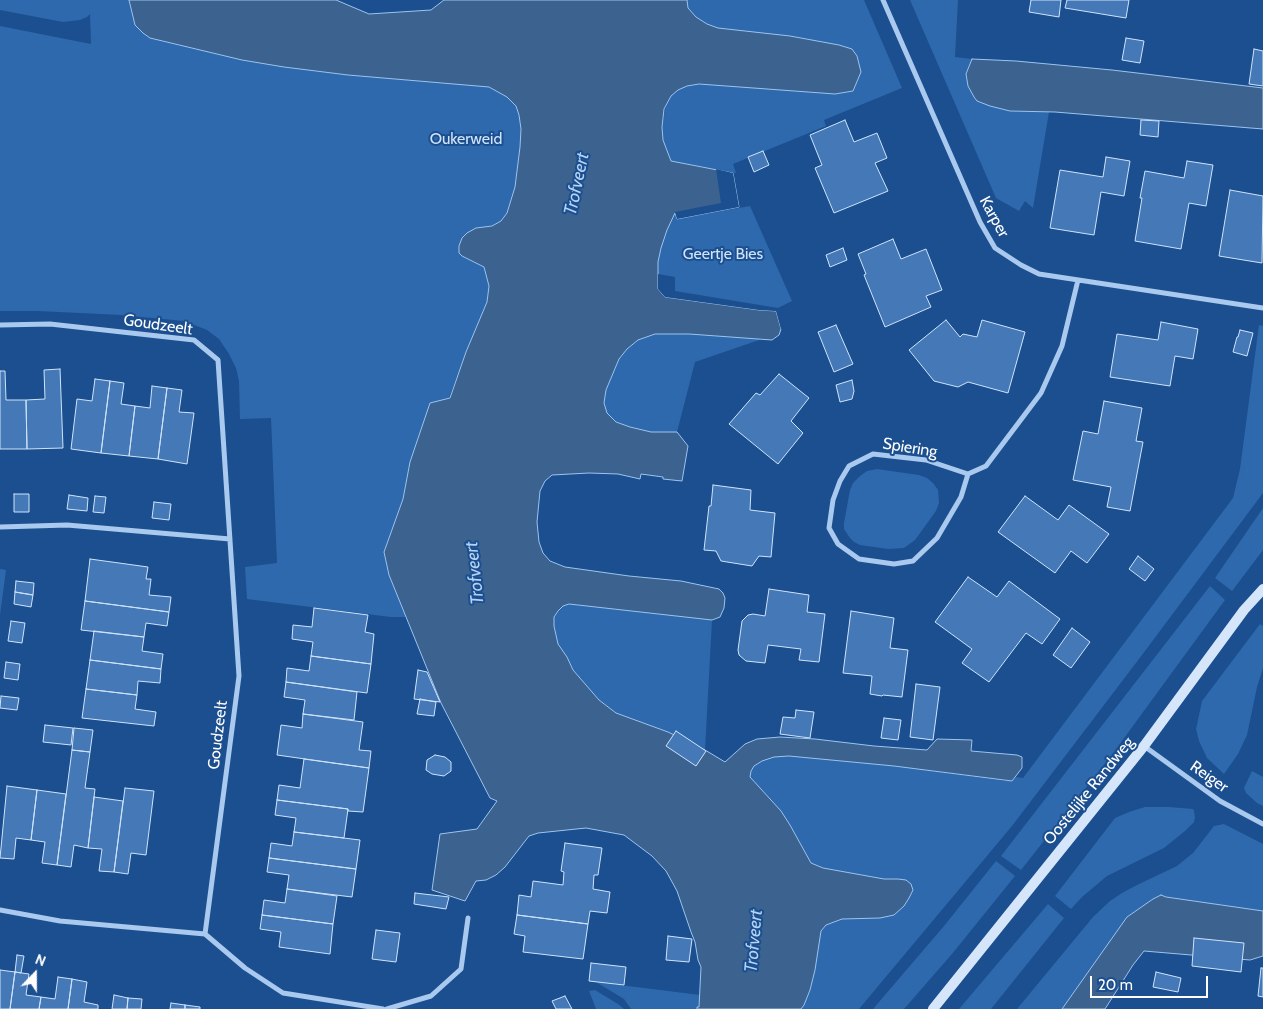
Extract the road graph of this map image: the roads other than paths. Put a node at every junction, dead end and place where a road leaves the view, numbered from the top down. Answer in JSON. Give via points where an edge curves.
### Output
{"nodes":[{"id":1,"x":883,"y":0,"type":"edge"},
{"id":2,"x":1078,"y":280,"type":"junction"},
{"id":3,"x":1263,"y":308,"type":"edge"},
{"id":4,"x":0,"y":325,"type":"edge"},
{"id":5,"x":968,"y":474,"type":"junction"},
{"id":6,"x":0,"y":527,"type":"edge"},
{"id":7,"x":230,"y":539,"type":"junction"},
{"id":8,"x":1263,"y":589,"type":"edge"},
{"id":9,"x":1144,"y":746,"type":"junction"},
{"id":10,"x":1263,"y":824,"type":"edge"},
{"id":11,"x":0,"y":910,"type":"edge"},
{"id":12,"x":468,"y":918,"type":"dead end"},
{"id":13,"x":205,"y":934,"type":"junction"},
{"id":14,"x":385,"y":1009,"type":"edge"},
{"id":15,"x":933,"y":1009,"type":"edge"}],
"edges":[{"from":1,"to":2,"type":"street","name":"Karper","via":[[980,222],[995,248],[1039,274]]},
{"from":2,"to":3,"type":"street","name":"Karper"},
{"from":2,"to":5,"type":"street","via":[[1062,346],[1041,393],[986,466]]},
{"from":4,"to":7,"type":"street","name":"Goudzeelt","via":[[50,324],[194,340],[218,360]]},
{"from":5,"to":5,"type":"street","name":"Spiering","via":[[926,460],[873,454],[850,466],[840,481],[829,528],[838,544],[859,559],[894,564],[913,561],[937,538],[961,497]]},
{"from":6,"to":7,"type":"street","via":[[67,525]]},
{"from":7,"to":13,"type":"street","name":"Goudzeelt","via":[[239,676]]},
{"from":8,"to":9,"type":"street","name":"Oostelijke Randweg"},
{"from":9,"to":10,"type":"street","name":"Reiger","via":[[1220,800]]},
{"from":9,"to":15,"type":"street","name":"Oostelijke Randweg"},
{"from":11,"to":13,"type":"street","via":[[60,921]]},
{"from":12,"to":14,"type":"street","via":[[461,970],[431,996]]},
{"from":13,"to":14,"type":"street","via":[[245,968],[283,993]]}]}
